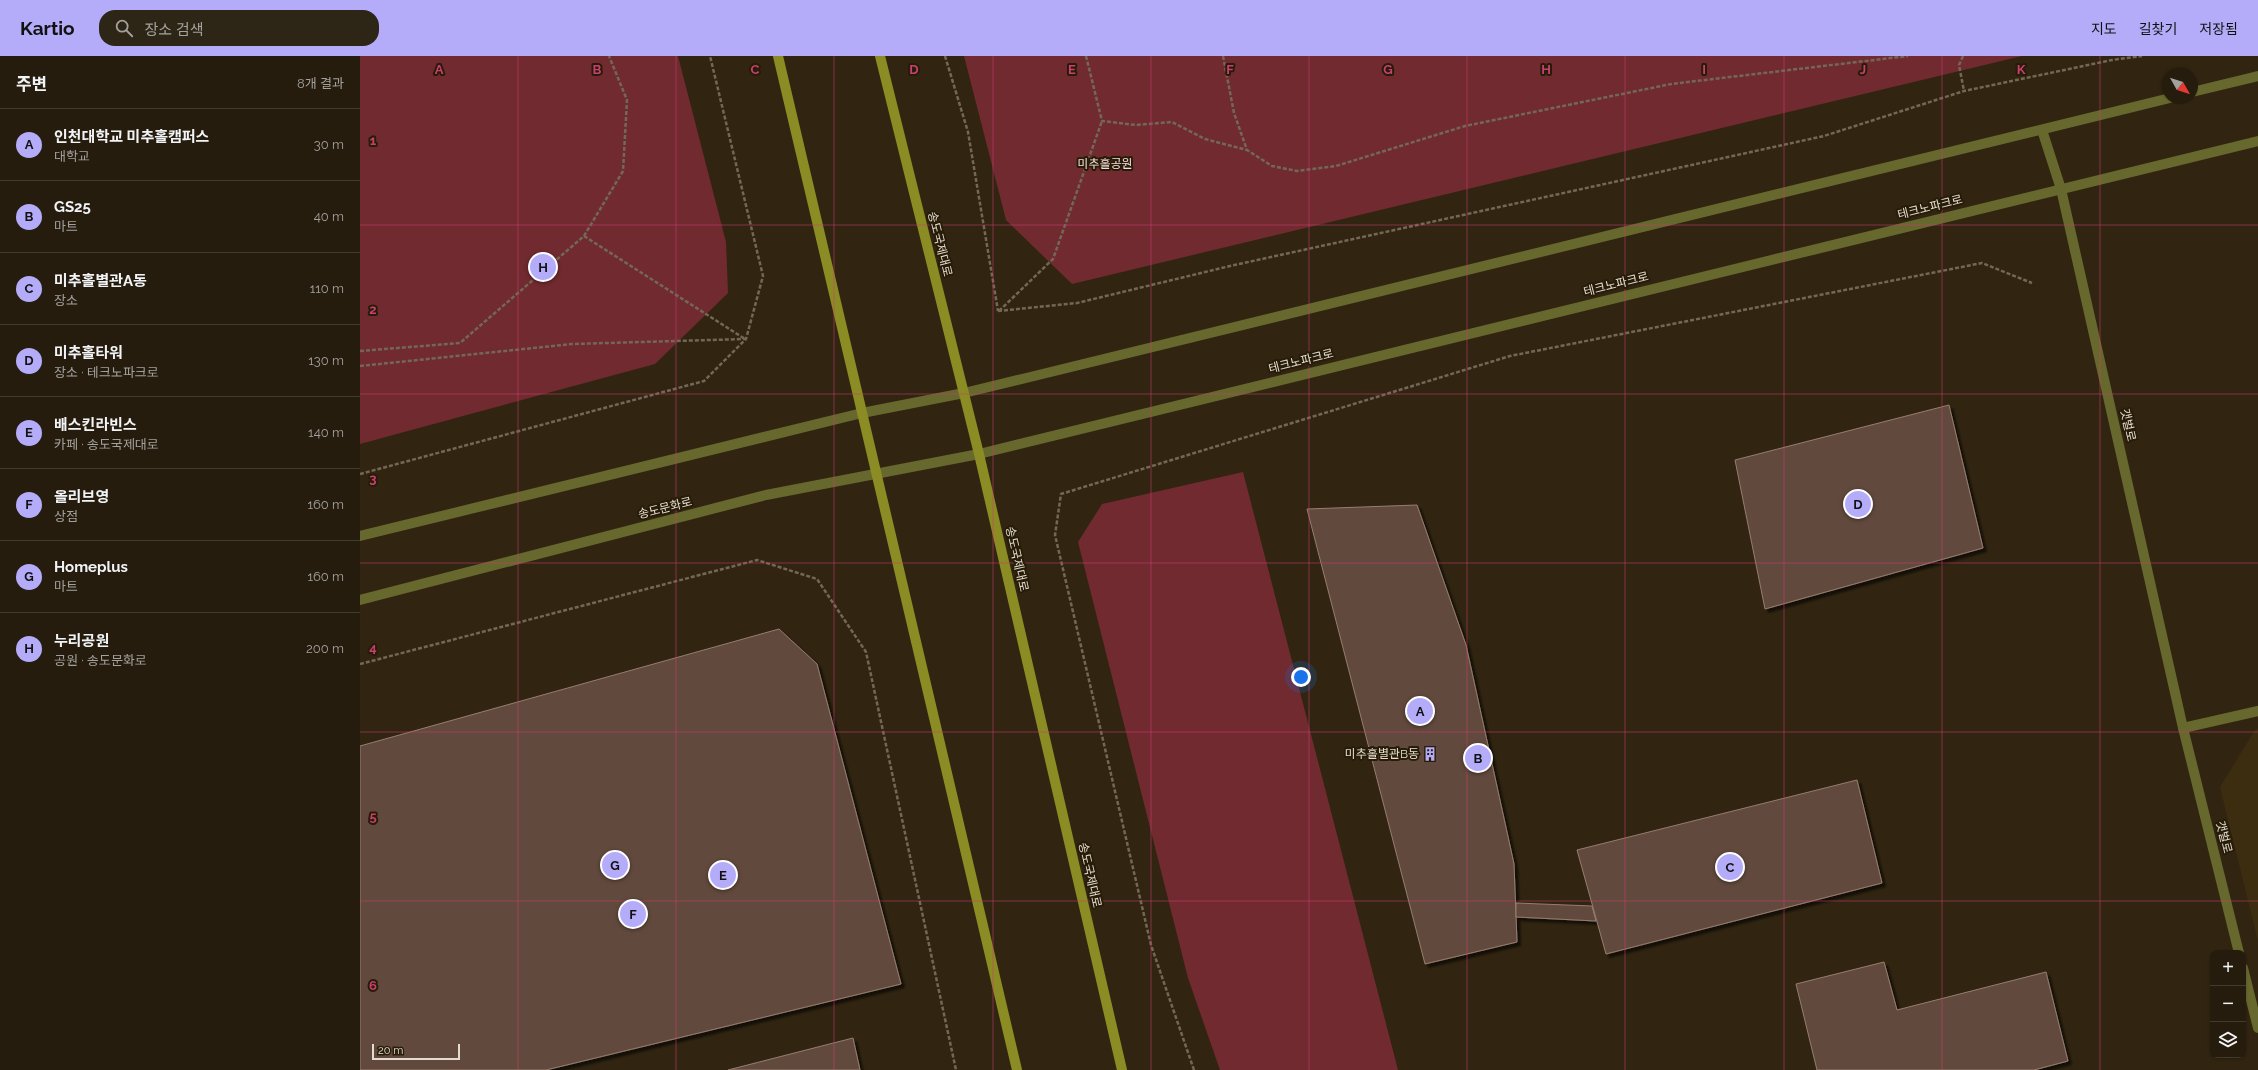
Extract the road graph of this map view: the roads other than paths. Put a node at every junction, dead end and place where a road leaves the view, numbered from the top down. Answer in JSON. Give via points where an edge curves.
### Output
{"nodes":[{"id":1,"x":778,"y":56,"type":"edge"},
{"id":2,"x":880,"y":56,"type":"edge"},
{"id":3,"x":2258,"y":76,"type":"edge"},
{"id":4,"x":2198,"y":91,"type":"edge"},
{"id":5,"x":2162,"y":100,"type":"edge"},
{"id":6,"x":2042,"y":130,"type":"junction"},
{"id":7,"x":2258,"y":141,"type":"edge"},
{"id":8,"x":2061,"y":189,"type":"junction"},
{"id":9,"x":964,"y":393,"type":"junction"},
{"id":10,"x":862,"y":413,"type":"junction"},
{"id":11,"x":979,"y":454,"type":"junction"},
{"id":12,"x":875,"y":473,"type":"junction"},
{"id":13,"x":360,"y":536,"type":"edge"},
{"id":14,"x":360,"y":600,"type":"edge"},
{"id":15,"x":2258,"y":711,"type":"edge"},
{"id":16,"x":2183,"y":728,"type":"junction"},
{"id":17,"x":2238,"y":950,"type":"edge"},
{"id":18,"x":2246,"y":980,"type":"edge"},
{"id":19,"x":2258,"y":1028,"type":"edge"},
{"id":20,"x":1017,"y":1070,"type":"edge"},
{"id":21,"x":1122,"y":1070,"type":"edge"}],
"edges":[{"from":1,"to":10,"type":"main road"},
{"from":2,"to":9,"type":"main road","name":"송도국제대로"},
{"from":3,"to":4,"type":"street"},
{"from":5,"to":6,"type":"street"},
{"from":6,"to":8,"type":"street","name":"갯벌로"},
{"from":6,"to":9,"type":"street"},
{"from":7,"to":8,"type":"street","name":"테크노파크로"},
{"from":8,"to":11,"type":"street","name":"테크노파크로"},
{"from":8,"to":16,"type":"street","name":"갯벌로"},
{"from":9,"to":10,"type":"street"},
{"from":9,"to":11,"type":"main road","name":"송도국제대로"},
{"from":10,"to":12,"type":"main road"},
{"from":10,"to":13,"type":"street"},
{"from":11,"to":12,"type":"street","name":"송도문화로"},
{"from":11,"to":21,"type":"main road","name":"송도국제대로"},
{"from":12,"to":14,"type":"street","name":"송도문화로","via":[[766,495]]},
{"from":12,"to":20,"type":"main road"},
{"from":15,"to":16,"type":"street"},
{"from":16,"to":17,"type":"street","name":"갯벌로"},
{"from":18,"to":19,"type":"street"}]}
